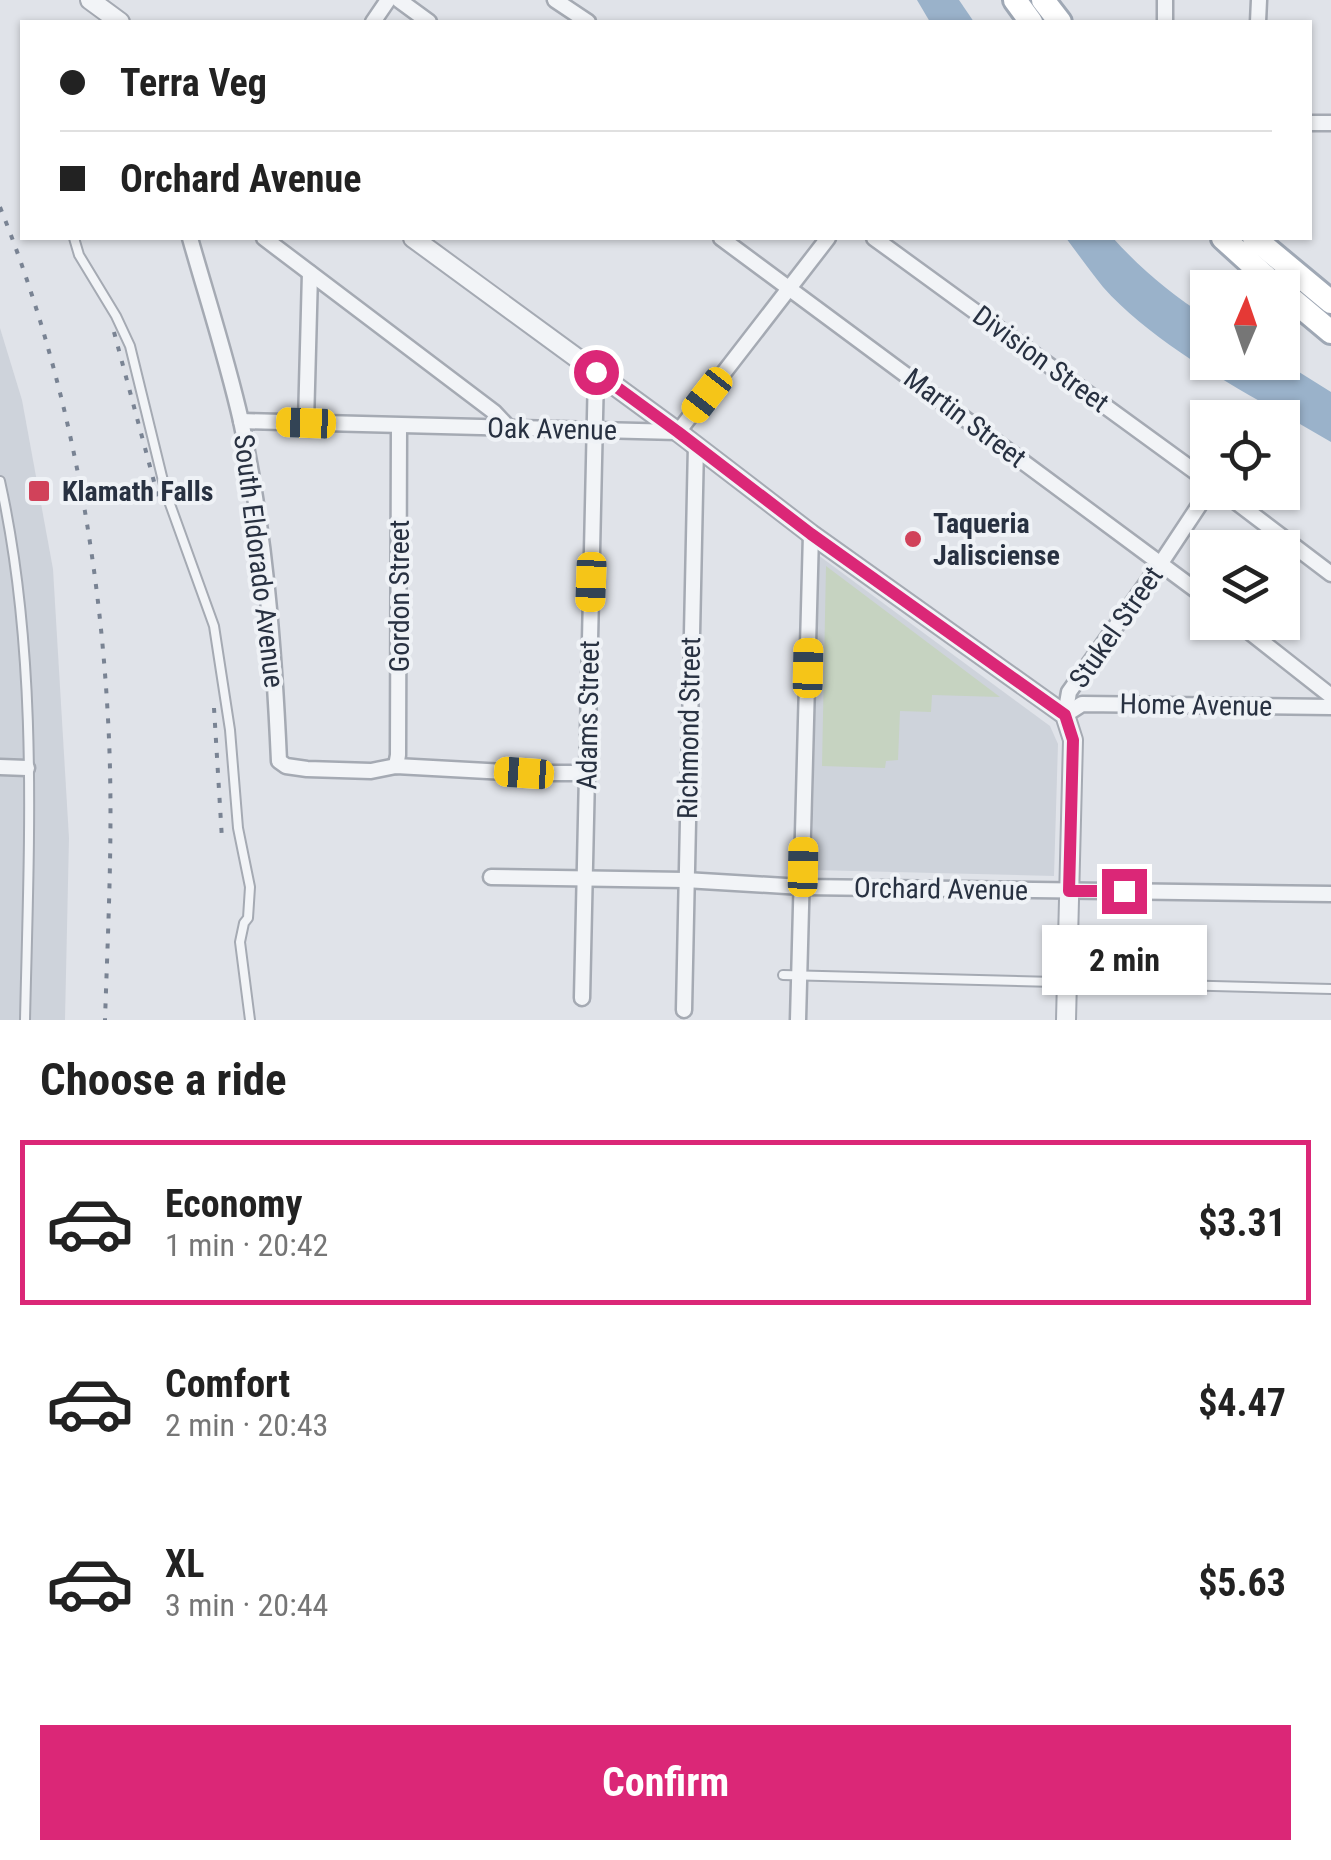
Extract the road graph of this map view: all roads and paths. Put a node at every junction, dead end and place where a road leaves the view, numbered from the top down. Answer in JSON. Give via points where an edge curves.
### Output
{"nodes":[{"id":1,"x":90,"y":0,"type":"edge"},
{"id":2,"x":399,"y":0,"type":"edge"},
{"id":3,"x":555,"y":0,"type":"edge"},
{"id":4,"x":1043,"y":0,"type":"edge"},
{"id":5,"x":113,"y":20,"type":"edge"},
{"id":6,"x":426,"y":20,"type":"edge"},
{"id":7,"x":585,"y":20,"type":"edge"},
{"id":8,"x":1058,"y":20,"type":"edge"},
{"id":9,"x":75,"y":240,"type":"edge"},
{"id":10,"x":191,"y":240,"type":"edge"},
{"id":11,"x":267,"y":240,"type":"edge"},
{"id":12,"x":416,"y":240,"type":"edge"},
{"id":13,"x":724,"y":240,"type":"edge"},
{"id":14,"x":827,"y":240,"type":"edge"},
{"id":15,"x":877,"y":240,"type":"edge"},
{"id":16,"x":1224,"y":240,"type":"edge"},
{"id":17,"x":1256,"y":240,"type":"edge"},
{"id":18,"x":1258,"y":270,"type":"edge"},
{"id":19,"x":310,"y":273,"type":"junction"},
{"id":20,"x":791,"y":288,"type":"junction"},
{"id":21,"x":1331,"y":302,"type":"edge"},
{"id":22,"x":1300,"y":306,"type":"edge"},
{"id":23,"x":1331,"y":332,"type":"edge"},
{"id":24,"x":596,"y":372,"type":"junction"},
{"id":25,"x":241,"y":421,"type":"junction"},
{"id":26,"x":306,"y":423,"type":"junction"},
{"id":27,"x":399,"y":426,"type":"junction"},
{"id":28,"x":508,"y":428,"type":"junction"},
{"id":29,"x":595,"y":430,"type":"junction"},
{"id":30,"x":678,"y":432,"type":"junction"},
{"id":31,"x":696,"y":445,"type":"junction"},
{"id":32,"x":1190,"y":468,"type":"edge"},
{"id":33,"x":0,"y":481,"type":"edge"},
{"id":34,"x":1196,"y":510,"type":"edge"},
{"id":35,"x":1247,"y":510,"type":"edge"},
{"id":36,"x":811,"y":534,"type":"junction"},
{"id":37,"x":1161,"y":563,"type":"junction"},
{"id":38,"x":1331,"y":574,"type":"edge"},
{"id":39,"x":1190,"y":586,"type":"edge"},
{"id":40,"x":1260,"y":640,"type":"edge"},
{"id":41,"x":1331,"y":696,"type":"edge"},
{"id":42,"x":1331,"y":706,"type":"edge"},
{"id":43,"x":1065,"y":715,"type":"junction"},
{"id":44,"x":396,"y":766,"type":"junction"},
{"id":45,"x":0,"y":767,"type":"edge"},
{"id":46,"x":28,"y":768,"type":"junction"},
{"id":47,"x":586,"y":773,"type":"junction"},
{"id":48,"x":491,"y":877,"type":"dead end"},
{"id":49,"x":584,"y":879,"type":"junction"},
{"id":50,"x":685,"y":880,"type":"junction"},
{"id":51,"x":802,"y":887,"type":"junction"},
{"id":52,"x":1069,"y":891,"type":"junction"},
{"id":53,"x":1331,"y":894,"type":"edge"},
{"id":54,"x":783,"y":975,"type":"dead end"},
{"id":55,"x":799,"y":975,"type":"junction"},
{"id":56,"x":1067,"y":982,"type":"junction"},
{"id":57,"x":1331,"y":989,"type":"edge"},
{"id":58,"x":582,"y":998,"type":"dead end"},
{"id":59,"x":684,"y":1010,"type":"dead end"},
{"id":60,"x":25,"y":1020,"type":"edge"},
{"id":61,"x":250,"y":1020,"type":"edge"},
{"id":62,"x":798,"y":1020,"type":"edge"},
{"id":63,"x":1066,"y":1020,"type":"edge"}],
"edges":[{"from":1,"to":5,"type":"street"},
{"from":2,"to":6,"type":"street"},
{"from":3,"to":7,"type":"street"},
{"from":4,"to":8,"type":"main road"},
{"from":9,"to":61,"type":"lane","via":[[130,346],[166,492],[214,626],[250,886],[240,942]]},
{"from":10,"to":25,"type":"street","name":"South Eldorado Avenue"},
{"from":11,"to":19,"type":"street"},
{"from":12,"to":24,"type":"street"},
{"from":13,"to":20,"type":"street","name":"Martin Street"},
{"from":14,"to":20,"type":"street"},
{"from":15,"to":32,"type":"street","name":"Division Street"},
{"from":16,"to":18,"type":"main road"},
{"from":17,"to":21,"type":"main road"},
{"from":19,"to":26,"type":"street"},
{"from":19,"to":28,"type":"street"},
{"from":20,"to":30,"type":"street"},
{"from":20,"to":37,"type":"street","name":"Martin Street"},
{"from":22,"to":23,"type":"main road"},
{"from":24,"to":29,"type":"street","name":"Adams Street"},
{"from":24,"to":30,"type":"street"},
{"from":25,"to":26,"type":"street","name":"Oak Avenue"},
{"from":25,"to":44,"type":"street","name":"South Eldorado Avenue","via":[[267,579],[279,760],[323,770]]},
{"from":26,"to":27,"type":"street","name":"Oak Avenue"},
{"from":27,"to":28,"type":"street","name":"Oak Avenue"},
{"from":27,"to":44,"type":"street","name":"Gordon Street"},
{"from":28,"to":29,"type":"street","name":"Oak Avenue"},
{"from":29,"to":30,"type":"street","name":"Oak Avenue"},
{"from":29,"to":47,"type":"street","name":"Adams Street"},
{"from":30,"to":31,"type":"street"},
{"from":31,"to":36,"type":"street"},
{"from":31,"to":50,"type":"street","name":"Richmond Street"},
{"from":33,"to":46,"type":"lane","via":[[26,670]]},
{"from":34,"to":37,"type":"street","name":"Stukel Street"},
{"from":35,"to":38,"type":"street"},
{"from":36,"to":43,"type":"street"},
{"from":36,"to":51,"type":"street"},
{"from":37,"to":39,"type":"street","name":"Martin Street"},
{"from":37,"to":43,"type":"street","name":"Stukel Street","via":[[1069,692]]},
{"from":40,"to":41,"type":"street"},
{"from":42,"to":43,"type":"street","name":"Home Avenue","via":[[1082,704]]},
{"from":43,"to":52,"type":"street","via":[[1073,740]]},
{"from":44,"to":47,"type":"street","name":"South Eldorado Avenue"},
{"from":45,"to":46,"type":"street"},
{"from":46,"to":60,"type":"lane"},
{"from":47,"to":49,"type":"street","name":"Adams Street"},
{"from":48,"to":49,"type":"street","name":"Orchard Avenue"},
{"from":49,"to":50,"type":"street","name":"Orchard Avenue"},
{"from":49,"to":58,"type":"street","name":"Adams Street"},
{"from":50,"to":51,"type":"street","name":"Orchard Avenue"},
{"from":50,"to":59,"type":"street","name":"Richmond Street"},
{"from":51,"to":52,"type":"street","name":"Orchard Avenue"},
{"from":51,"to":55,"type":"street"},
{"from":52,"to":53,"type":"street","name":"Orchard Avenue"},
{"from":52,"to":56,"type":"street"},
{"from":54,"to":55,"type":"lane"},
{"from":55,"to":56,"type":"lane"},
{"from":55,"to":62,"type":"street"},
{"from":56,"to":57,"type":"lane"},
{"from":56,"to":63,"type":"street"}]}
